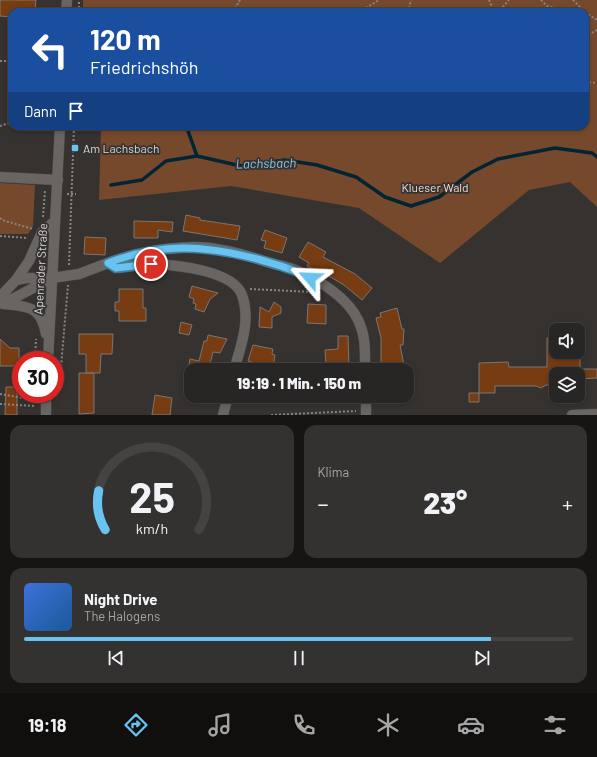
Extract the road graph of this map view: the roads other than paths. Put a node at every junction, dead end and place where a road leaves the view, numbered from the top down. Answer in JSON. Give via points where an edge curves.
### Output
{"nodes":[{"id":1,"x":60,"y":130,"type":"edge"},
{"id":2,"x":0,"y":177,"type":"edge"},
{"id":3,"x":58,"y":180,"type":"junction"},
{"id":4,"x":55,"y":221,"type":"junction"},
{"id":5,"x":108,"y":263,"type":"junction"},
{"id":6,"x":52,"y":278,"type":"junction"},
{"id":7,"x":16,"y":280,"type":"junction"},
{"id":8,"x":1,"y":302,"type":"edge"},
{"id":9,"x":49,"y":348,"type":"junction"},
{"id":10,"x":49,"y":351,"type":"edge"},
{"id":11,"x":236,"y":363,"type":"edge"},
{"id":12,"x":365,"y":363,"type":"edge"},
{"id":13,"x":46,"y":403,"type":"edge"},
{"id":14,"x":226,"y":403,"type":"edge"},
{"id":15,"x":597,"y":414,"type":"edge"},
{"id":16,"x":46,"y":415,"type":"edge"},
{"id":17,"x":223,"y":415,"type":"edge"},
{"id":18,"x":572,"y":415,"type":"edge"}],
"edges":[{"from":1,"to":3,"type":"street","name":"Apenrader Straße"},
{"from":2,"to":3,"type":"street"},
{"from":3,"to":4,"type":"street","name":"Apenrader Straße"},
{"from":4,"to":6,"type":"street","name":"Apenrader Straße"},
{"from":4,"to":7,"type":"street","via":[[40,236],[29,261]]},
{"from":5,"to":6,"type":"street","via":[[79,274]]},
{"from":5,"to":11,"type":"street","via":[[116,268],[151,264],[203,270],[233,284],[242,293],[245,310],[245,330]]},
{"from":5,"to":12,"type":"street","via":[[158,249],[196,247],[228,251],[297,270],[334,292],[358,318],[365,342]]},
{"from":6,"to":7,"type":"street"},
{"from":6,"to":8,"type":"street"},
{"from":6,"to":9,"type":"street","name":"Apenrader Straße"},
{"from":7,"to":8,"type":"street"},
{"from":8,"to":9,"type":"street","via":[[38,312],[44,322]]},
{"from":9,"to":10,"type":"street","name":"Apenrader Straße"},
{"from":13,"to":16,"type":"street"},
{"from":14,"to":17,"type":"street"},
{"from":15,"to":18,"type":"street"}]}
